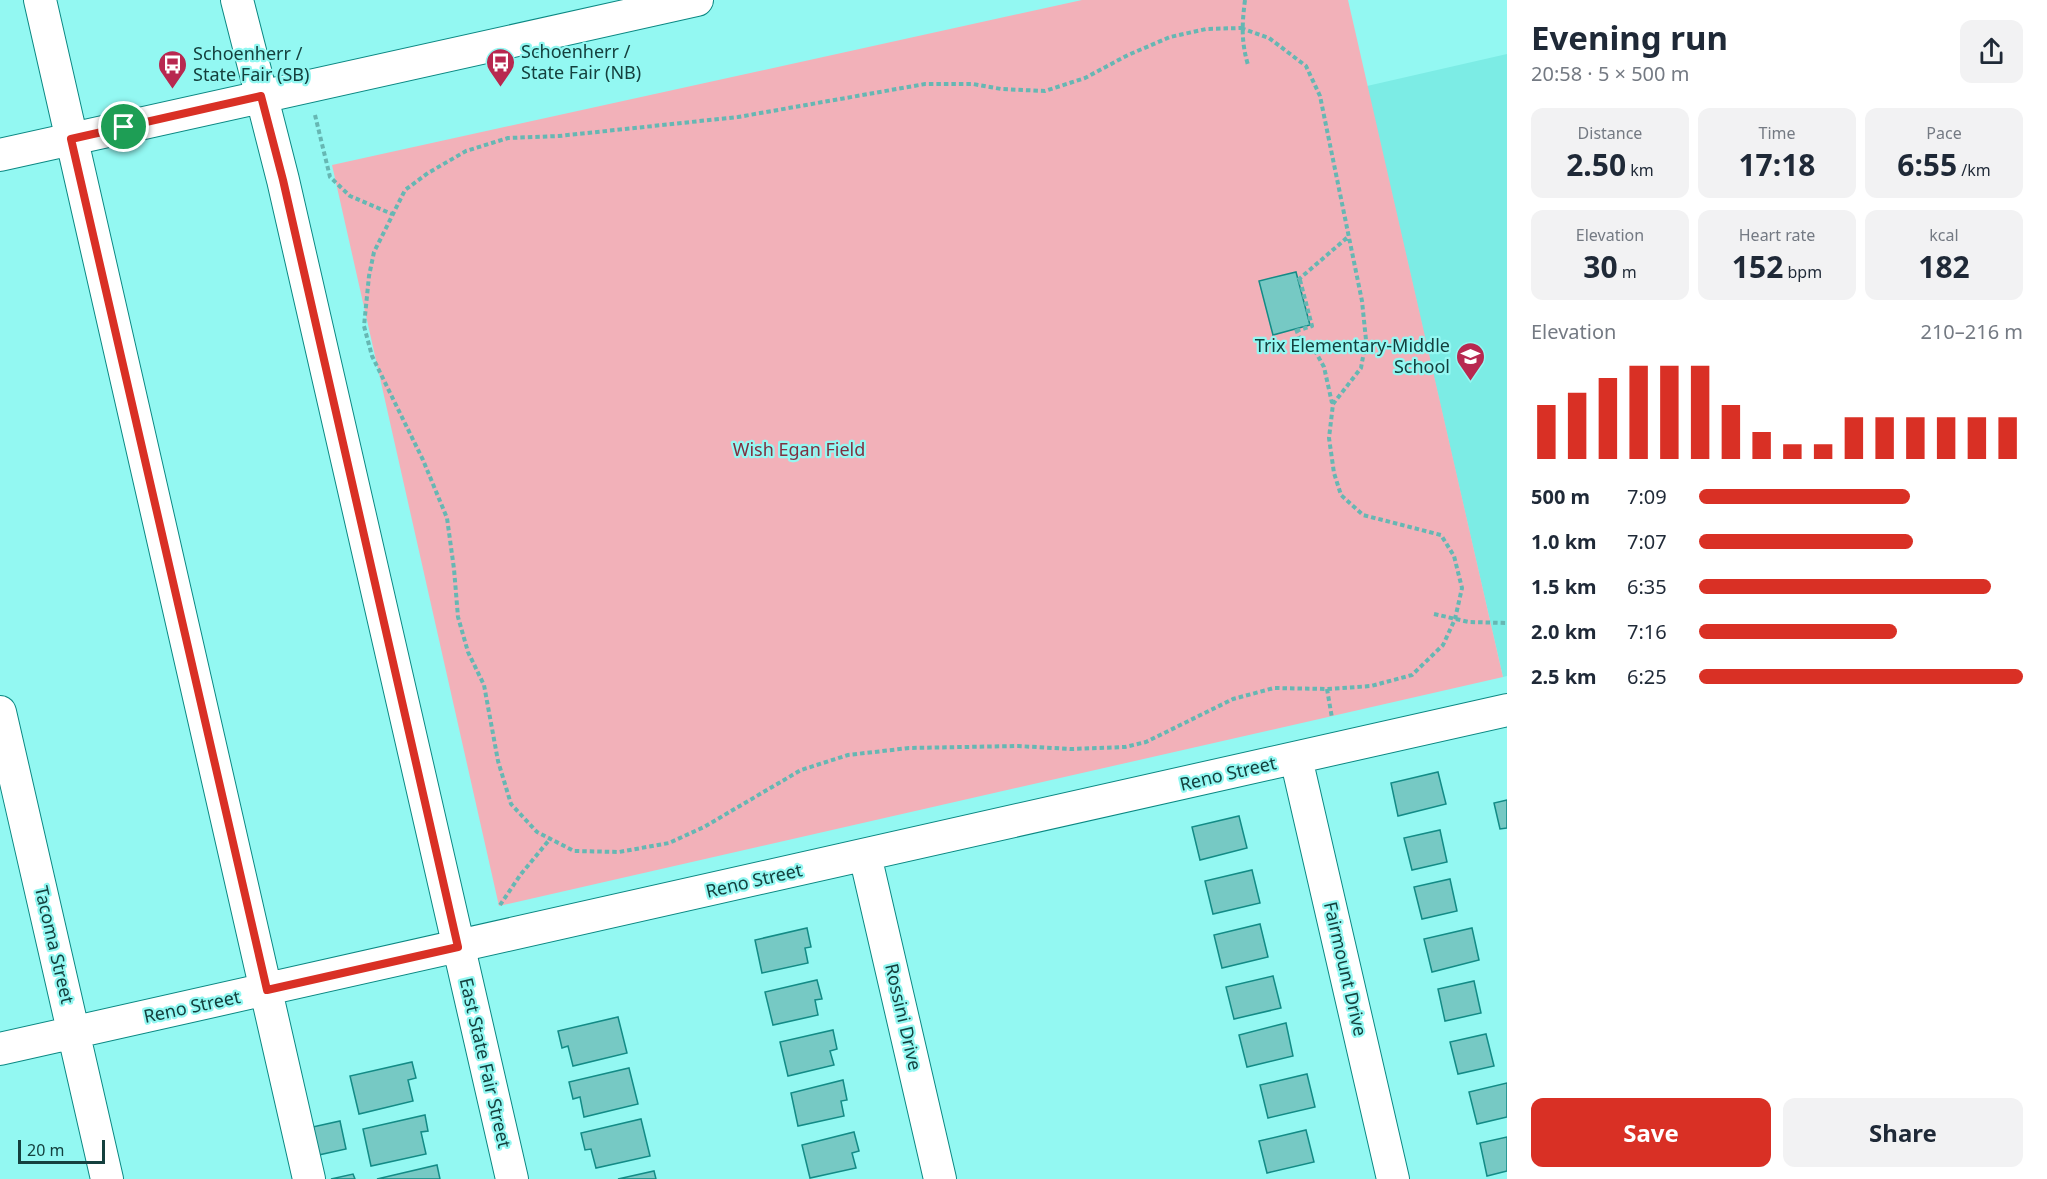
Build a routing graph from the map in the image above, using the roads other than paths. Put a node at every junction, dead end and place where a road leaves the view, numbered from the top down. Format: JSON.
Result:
{"nodes":[{"id":1,"x":40,"y":0,"type":"edge"},
{"id":2,"x":237,"y":0,"type":"edge"},
{"id":3,"x":697,"y":0,"type":"edge"},
{"id":4,"x":261,"y":96,"type":"junction"},
{"id":5,"x":71,"y":139,"type":"junction"},
{"id":6,"x":0,"y":155,"type":"edge"},
{"id":7,"x":1507,"y":710,"type":"edge"},
{"id":8,"x":0,"y":712,"type":"edge"},
{"id":9,"x":1296,"y":758,"type":"junction"},
{"id":10,"x":865,"y":855,"type":"junction"},
{"id":11,"x":458,"y":947,"type":"junction"},
{"id":12,"x":267,"y":990,"type":"junction"},
{"id":13,"x":74,"y":1033,"type":"junction"},
{"id":14,"x":0,"y":1049,"type":"edge"},
{"id":15,"x":107,"y":1179,"type":"edge"},
{"id":16,"x":309,"y":1179,"type":"edge"},
{"id":17,"x":512,"y":1179,"type":"edge"},
{"id":18,"x":940,"y":1179,"type":"edge"},
{"id":19,"x":1393,"y":1179,"type":"edge"}],
"edges":[{"from":1,"to":5,"type":"street"},
{"from":2,"to":4,"type":"street","name":"East State Fair Street"},
{"from":3,"to":4,"type":"street"},
{"from":4,"to":5,"type":"street"},
{"from":4,"to":11,"type":"street","name":"East State Fair Street"},
{"from":5,"to":6,"type":"street"},
{"from":5,"to":12,"type":"street"},
{"from":7,"to":9,"type":"street","name":"Reno Street"},
{"from":8,"to":13,"type":"street","name":"Tacoma Street"},
{"from":9,"to":10,"type":"street","name":"Reno Street"},
{"from":9,"to":19,"type":"street","name":"Fairmount Drive"},
{"from":10,"to":11,"type":"street","name":"Reno Street"},
{"from":10,"to":18,"type":"street","name":"Rossini Drive"},
{"from":11,"to":12,"type":"street","name":"Reno Street"},
{"from":11,"to":17,"type":"street","name":"East State Fair Street"},
{"from":12,"to":13,"type":"street","name":"Reno Street"},
{"from":12,"to":16,"type":"street"},
{"from":13,"to":14,"type":"street","name":"Reno Street"},
{"from":13,"to":15,"type":"street","name":"Tacoma Street"}]}
